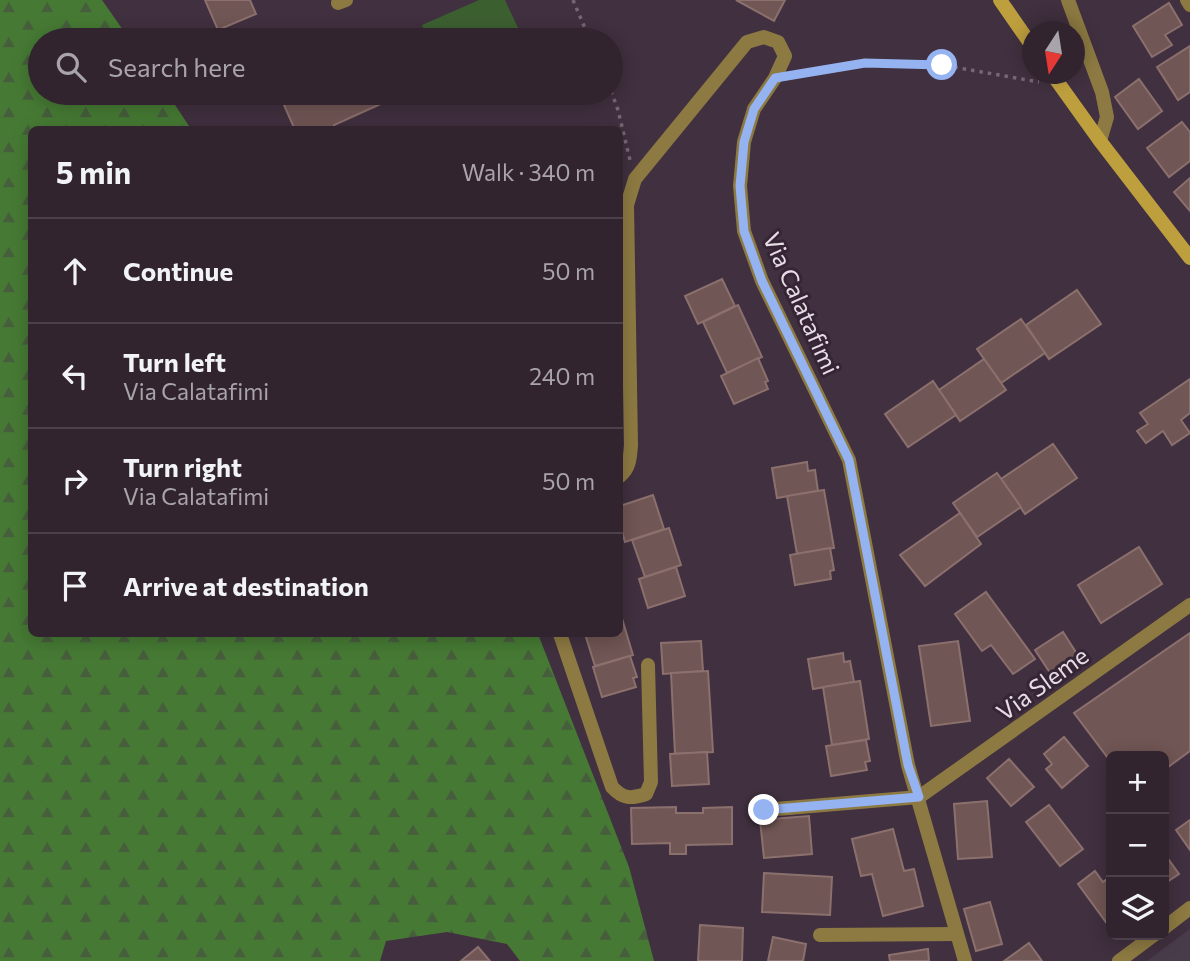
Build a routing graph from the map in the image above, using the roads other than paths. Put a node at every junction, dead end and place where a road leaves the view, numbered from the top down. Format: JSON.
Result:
{"nodes":[{"id":1,"x":1000,"y":0,"type":"edge"},
{"id":2,"x":1068,"y":0,"type":"edge"},
{"id":3,"x":1187,"y":0,"type":"edge"},
{"id":4,"x":1190,"y":5,"type":"edge"},
{"id":5,"x":1022,"y":32,"type":"edge"},
{"id":6,"x":1059,"y":84,"type":"edge"},
{"id":7,"x":1100,"y":141,"type":"junction"},
{"id":8,"x":1190,"y":258,"type":"edge"},
{"id":9,"x":623,"y":474,"type":"edge"},
{"id":10,"x":1190,"y":605,"type":"edge"},
{"id":11,"x":561,"y":637,"type":"edge"},
{"id":12,"x":648,"y":665,"type":"dead end"},
{"id":13,"x":919,"y":797,"type":"junction"},
{"id":14,"x":764,"y":810,"type":"dead end"},
{"id":15,"x":1190,"y":908,"type":"edge"},
{"id":16,"x":1169,"y":924,"type":"edge"},
{"id":17,"x":957,"y":934,"type":"junction"},
{"id":18,"x":820,"y":935,"type":"dead end"},
{"id":19,"x":1147,"y":940,"type":"edge"},
{"id":20,"x":965,"y":961,"type":"edge"},
{"id":21,"x":1119,"y":961,"type":"edge"}],
"edges":[{"from":1,"to":5,"type":"main road"},
{"from":2,"to":7,"type":"street"},
{"from":3,"to":4,"type":"street"},
{"from":6,"to":7,"type":"main road"},
{"from":7,"to":8,"type":"main road"},
{"from":9,"to":13,"type":"street","name":"Via Calatafimi"},
{"from":10,"to":13,"type":"street","name":"Via Sleme"},
{"from":11,"to":12,"type":"street"},
{"from":13,"to":14,"type":"street"},
{"from":13,"to":17,"type":"street","name":"Via Calatafimi"},
{"from":15,"to":16,"type":"street"},
{"from":17,"to":18,"type":"street"},
{"from":17,"to":20,"type":"street","name":"Via Calatafimi"},
{"from":19,"to":21,"type":"street"}]}
